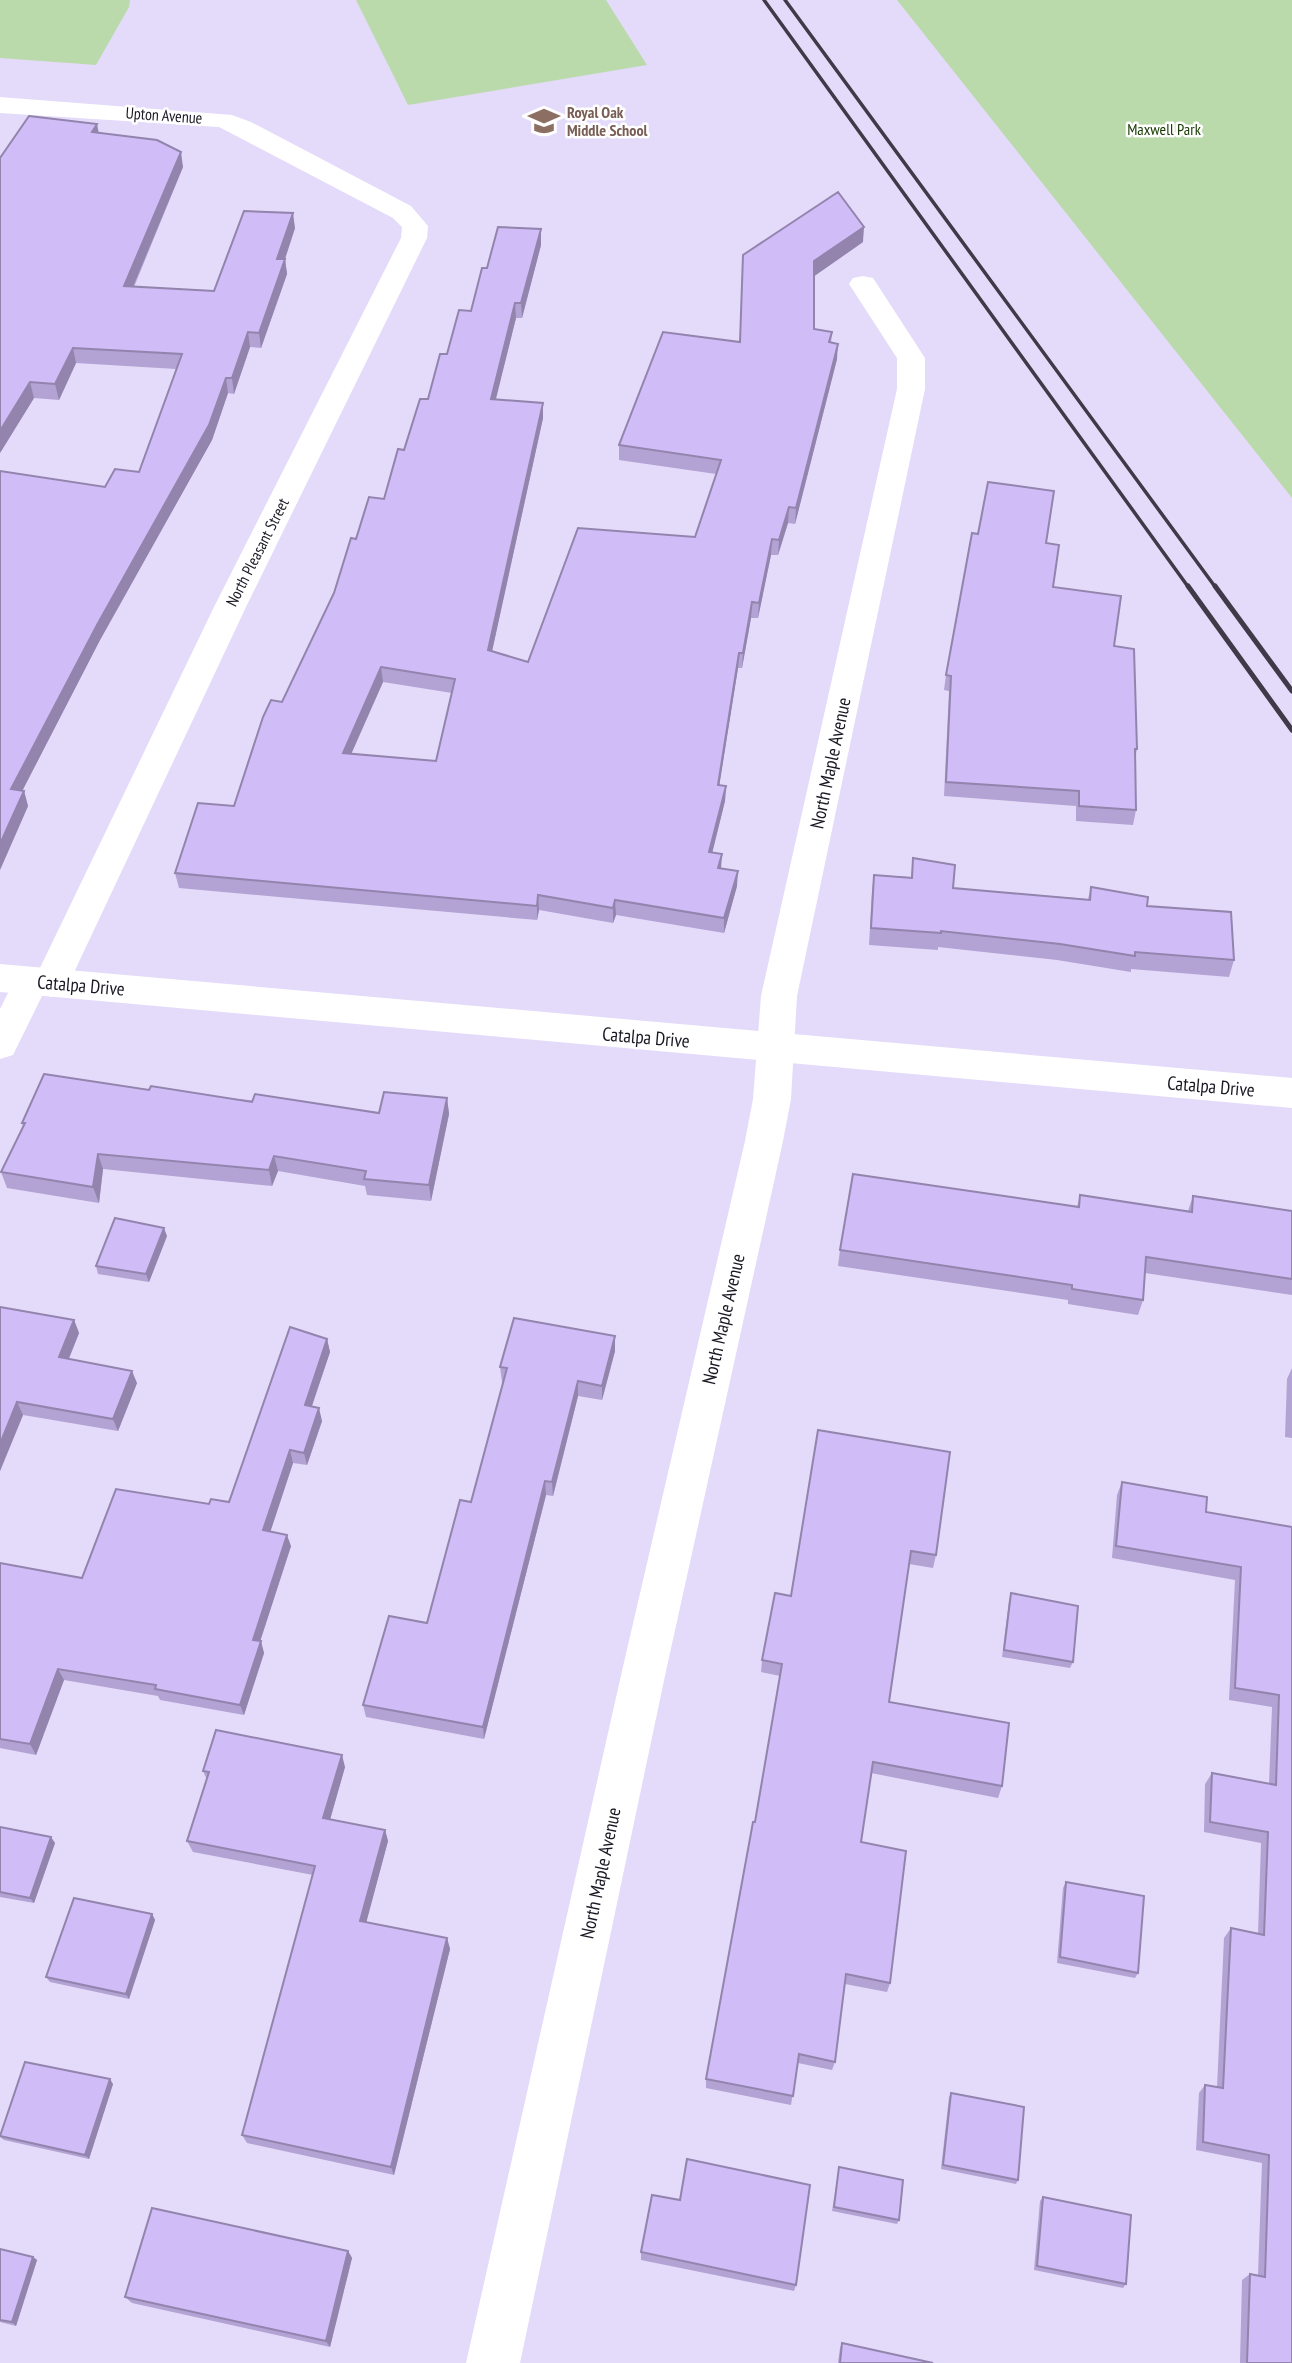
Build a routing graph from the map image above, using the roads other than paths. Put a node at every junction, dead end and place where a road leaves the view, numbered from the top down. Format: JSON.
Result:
{"nodes":[{"id":1,"x":0,"y":105,"type":"edge"},
{"id":2,"x":318,"y":167,"type":"joint"},
{"id":3,"x":863,"y":284,"type":"dead end"},
{"id":4,"x":28,"y":981,"type":"edge"},
{"id":5,"x":0,"y":1045,"type":"edge"},
{"id":6,"x":776,"y":1048,"type":"junction"},
{"id":7,"x":1292,"y":1093,"type":"edge"},
{"id":8,"x":493,"y":2363,"type":"edge"}],
"edges":[{"from":1,"to":2,"type":"street","name":"Upton Avenue"},
{"from":2,"to":4,"type":"street","name":"North Pleasant Street"},
{"from":3,"to":6,"type":"street","name":"North Maple Avenue"},
{"from":4,"to":5,"type":"street","name":"North Pleasant Street"},
{"from":4,"to":6,"type":"street","name":"Catalpa Drive"},
{"from":6,"to":7,"type":"street","name":"Catalpa Drive"},
{"from":6,"to":8,"type":"street","name":"North Maple Avenue"}]}
